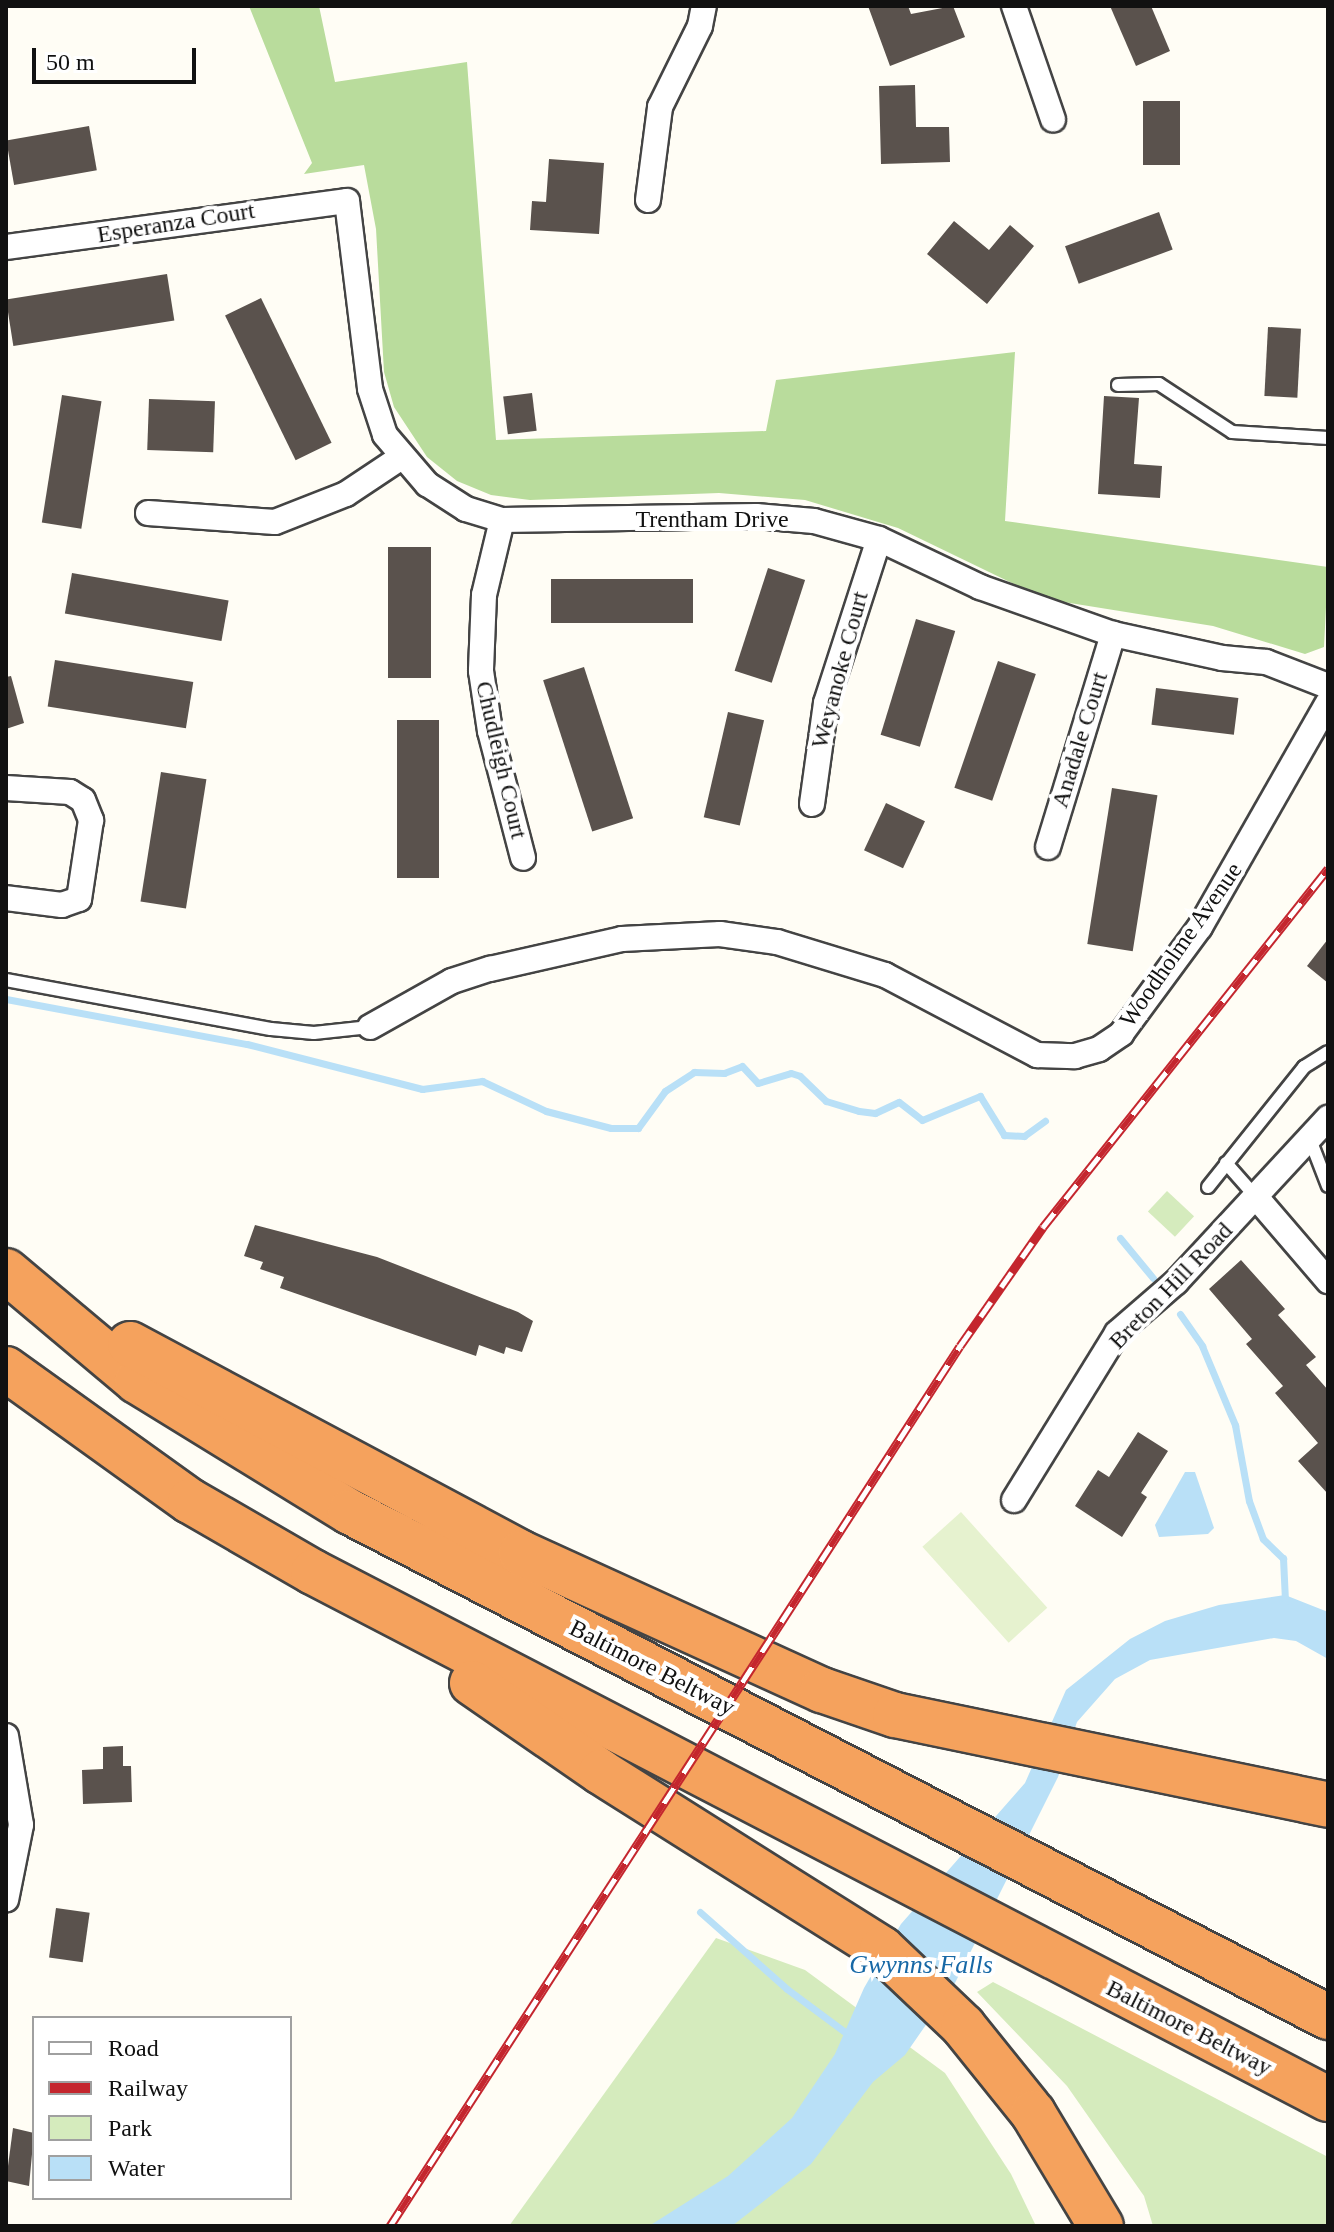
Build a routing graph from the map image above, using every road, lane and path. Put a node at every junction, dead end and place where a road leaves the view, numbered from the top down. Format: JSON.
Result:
{"nodes":[{"id":1,"x":704,"y":6,"type":"edge"},
{"id":2,"x":1014,"y":6,"type":"edge"},
{"id":3,"x":1053,"y":119,"type":"dead end"},
{"id":4,"x":648,"y":200,"type":"dead end"},
{"id":5,"x":347,"y":201,"type":"joint"},
{"id":6,"x":6,"y":247,"type":"edge"},
{"id":7,"x":1118,"y":385,"type":"dead end"},
{"id":8,"x":1328,"y":438,"type":"edge"},
{"id":9,"x":400,"y":458,"type":"junction"},
{"id":10,"x":148,"y":513,"type":"dead end"},
{"id":11,"x":502,"y":520,"type":"junction"},
{"id":12,"x":879,"y":539,"type":"junction"},
{"id":13,"x":1113,"y":634,"type":"junction"},
{"id":14,"x":1328,"y":686,"type":"edge"},
{"id":15,"x":1328,"y":703,"type":"edge"},
{"id":16,"x":6,"y":788,"type":"edge"},
{"id":17,"x":812,"y":804,"type":"dead end"},
{"id":18,"x":1048,"y":847,"type":"dead end"},
{"id":19,"x":523,"y":858,"type":"dead end"},
{"id":20,"x":6,"y":898,"type":"edge"},
{"id":21,"x":6,"y":980,"type":"edge"},
{"id":22,"x":370,"y":1027,"type":"joint"},
{"id":23,"x":1328,"y":1052,"type":"edge"},
{"id":24,"x":1328,"y":1118,"type":"edge"},
{"id":25,"x":1311,"y":1142,"type":"junction"},
{"id":26,"x":1226,"y":1163,"type":"junction"},
{"id":27,"x":1328,"y":1186,"type":"edge"},
{"id":28,"x":1208,"y":1187,"type":"dead end"},
{"id":29,"x":1256,"y":1197,"type":"junction"},
{"id":30,"x":6,"y":1270,"type":"edge"},
{"id":31,"x":1328,"y":1281,"type":"edge"},
{"id":32,"x":6,"y":1369,"type":"edge"},
{"id":33,"x":1014,"y":1500,"type":"dead end"},
{"id":34,"x":313,"y":1572,"type":"junction"},
{"id":35,"x":6,"y":1736,"type":"edge"},
{"id":36,"x":1328,"y":1805,"type":"edge"},
{"id":37,"x":6,"y":1900,"type":"edge"},
{"id":38,"x":1328,"y":2017,"type":"edge"},
{"id":39,"x":1328,"y":2099,"type":"edge"},
{"id":40,"x":1101,"y":2226,"type":"edge"}],
"edges":[{"from":1,"to":4,"type":"street"},
{"from":2,"to":3,"type":"street"},
{"from":5,"to":6,"type":"street","name":"Esperanza Court"},
{"from":5,"to":9,"type":"street","name":"Trentham Drive"},
{"from":7,"to":8,"type":"lane"},
{"from":9,"to":10,"type":"street"},
{"from":9,"to":11,"type":"street","name":"Trentham Drive"},
{"from":11,"to":12,"type":"street","name":"Trentham Drive"},
{"from":11,"to":19,"type":"street","name":"Chudleigh Court"},
{"from":12,"to":13,"type":"street","name":"Trentham Drive"},
{"from":12,"to":17,"type":"street","name":"Weyanoke Court"},
{"from":13,"to":14,"type":"street","name":"Trentham Drive"},
{"from":13,"to":18,"type":"street","name":"Anadale Court"},
{"from":15,"to":22,"type":"street","name":"Woodholme Avenue"},
{"from":16,"to":20,"type":"street"},
{"from":21,"to":22,"type":"lane"},
{"from":23,"to":26,"type":"lane"},
{"from":24,"to":25,"type":"street","name":"Breton Hill Road"},
{"from":25,"to":27,"type":"lane"},
{"from":25,"to":29,"type":"street","name":"Breton Hill Road"},
{"from":26,"to":28,"type":"lane"},
{"from":26,"to":29,"type":"lane"},
{"from":29,"to":31,"type":"street"},
{"from":29,"to":33,"type":"street","name":"Breton Hill Road"},
{"from":30,"to":36,"type":"highway"},
{"from":30,"to":38,"type":"highway","name":"Baltimore Beltway"},
{"from":32,"to":34,"type":"highway","name":"Baltimore Beltway"},
{"from":34,"to":39,"type":"highway","name":"Baltimore Beltway"},
{"from":34,"to":40,"type":"highway"},
{"from":35,"to":37,"type":"street"}]}
